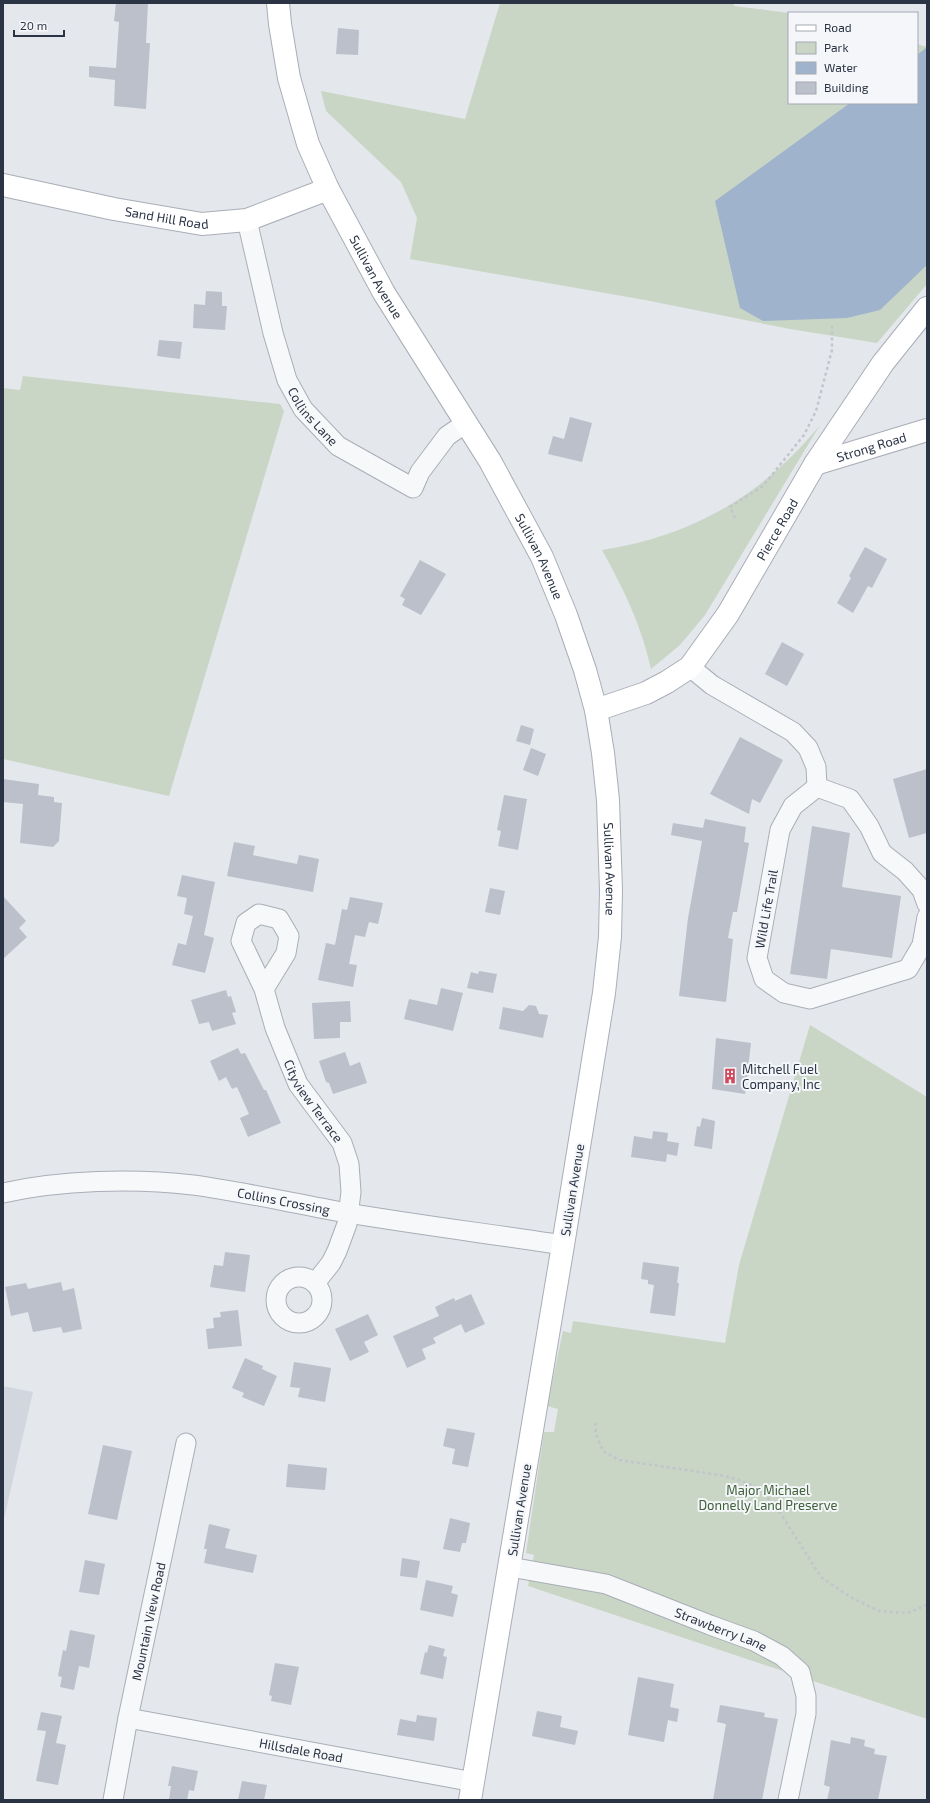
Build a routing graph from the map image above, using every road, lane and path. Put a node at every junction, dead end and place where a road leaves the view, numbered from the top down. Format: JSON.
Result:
{"nodes":[{"id":1,"x":278,"y":3,"type":"edge"},
{"id":2,"x":3,"y":185,"type":"edge"},
{"id":3,"x":328,"y":188,"type":"junction"},
{"id":4,"x":247,"y":220,"type":"junction"},
{"id":5,"x":927,"y":308,"type":"edge"},
{"id":6,"x":832,"y":325,"type":"dead end"},
{"id":7,"x":466,"y":423,"type":"junction"},
{"id":8,"x":927,"y":430,"type":"edge"},
{"id":9,"x":815,"y":464,"type":"junction"},
{"id":10,"x":735,"y":518,"type":"dead end"},
{"id":11,"x":690,"y":667,"type":"junction"},
{"id":12,"x":596,"y":710,"type":"junction"},
{"id":13,"x":817,"y":787,"type":"junction"},
{"id":14,"x":927,"y":904,"type":"edge"},
{"id":15,"x":927,"y":917,"type":"edge"},
{"id":16,"x":264,"y":989,"type":"dead end"},
{"id":17,"x":3,"y":1193,"type":"edge"},
{"id":18,"x":349,"y":1213,"type":"junction"},
{"id":19,"x":563,"y":1245,"type":"junction"},
{"id":20,"x":316,"y":1282,"type":"dead end"},
{"id":21,"x":595,"y":1423,"type":"dead end"},
{"id":22,"x":186,"y":1443,"type":"dead end"},
{"id":23,"x":510,"y":1567,"type":"junction"},
{"id":24,"x":927,"y":1605,"type":"edge"},
{"id":25,"x":128,"y":1718,"type":"junction"},
{"id":26,"x":472,"y":1791,"type":"edge"},
{"id":27,"x":113,"y":1800,"type":"edge"},
{"id":28,"x":788,"y":1800,"type":"edge"}],
"edges":[{"from":1,"to":3,"type":"main road","name":"Sullivan Avenue"},
{"from":2,"to":4,"type":"main road","name":"Sand Hill Road"},
{"from":3,"to":4,"type":"main road","name":"Sand Hill Road"},
{"from":3,"to":7,"type":"main road","name":"Sullivan Avenue"},
{"from":4,"to":7,"type":"street","name":"Collins Lane"},
{"from":5,"to":9,"type":"main road","name":"Pierce Road"},
{"from":6,"to":10,"type":"path"},
{"from":7,"to":12,"type":"main road","name":"Sullivan Avenue"},
{"from":8,"to":9,"type":"main road","name":"Strong Road"},
{"from":9,"to":11,"type":"main road","name":"Pierce Road"},
{"from":11,"to":12,"type":"main road","name":"Pierce Road"},
{"from":11,"to":13,"type":"street"},
{"from":12,"to":19,"type":"main road","name":"Sullivan Avenue"},
{"from":13,"to":14,"type":"street"},
{"from":13,"to":15,"type":"street","name":"Wild Life Trail"},
{"from":16,"to":18,"type":"street","name":"Cityview Terrace"},
{"from":17,"to":18,"type":"street","name":"Collins Crossing"},
{"from":18,"to":19,"type":"street","name":"Collins Crossing"},
{"from":18,"to":20,"type":"street","name":"Cityview Terrace"},
{"from":19,"to":23,"type":"main road","name":"Sullivan Avenue"},
{"from":21,"to":24,"type":"path"},
{"from":22,"to":25,"type":"street","name":"Mountain View Road"},
{"from":23,"to":26,"type":"main road","name":"Sullivan Avenue"},
{"from":23,"to":28,"type":"street","name":"Strawberry Lane"},
{"from":25,"to":26,"type":"street","name":"Hillsdale Road"},
{"from":25,"to":27,"type":"street","name":"Mountain View Road"}]}
